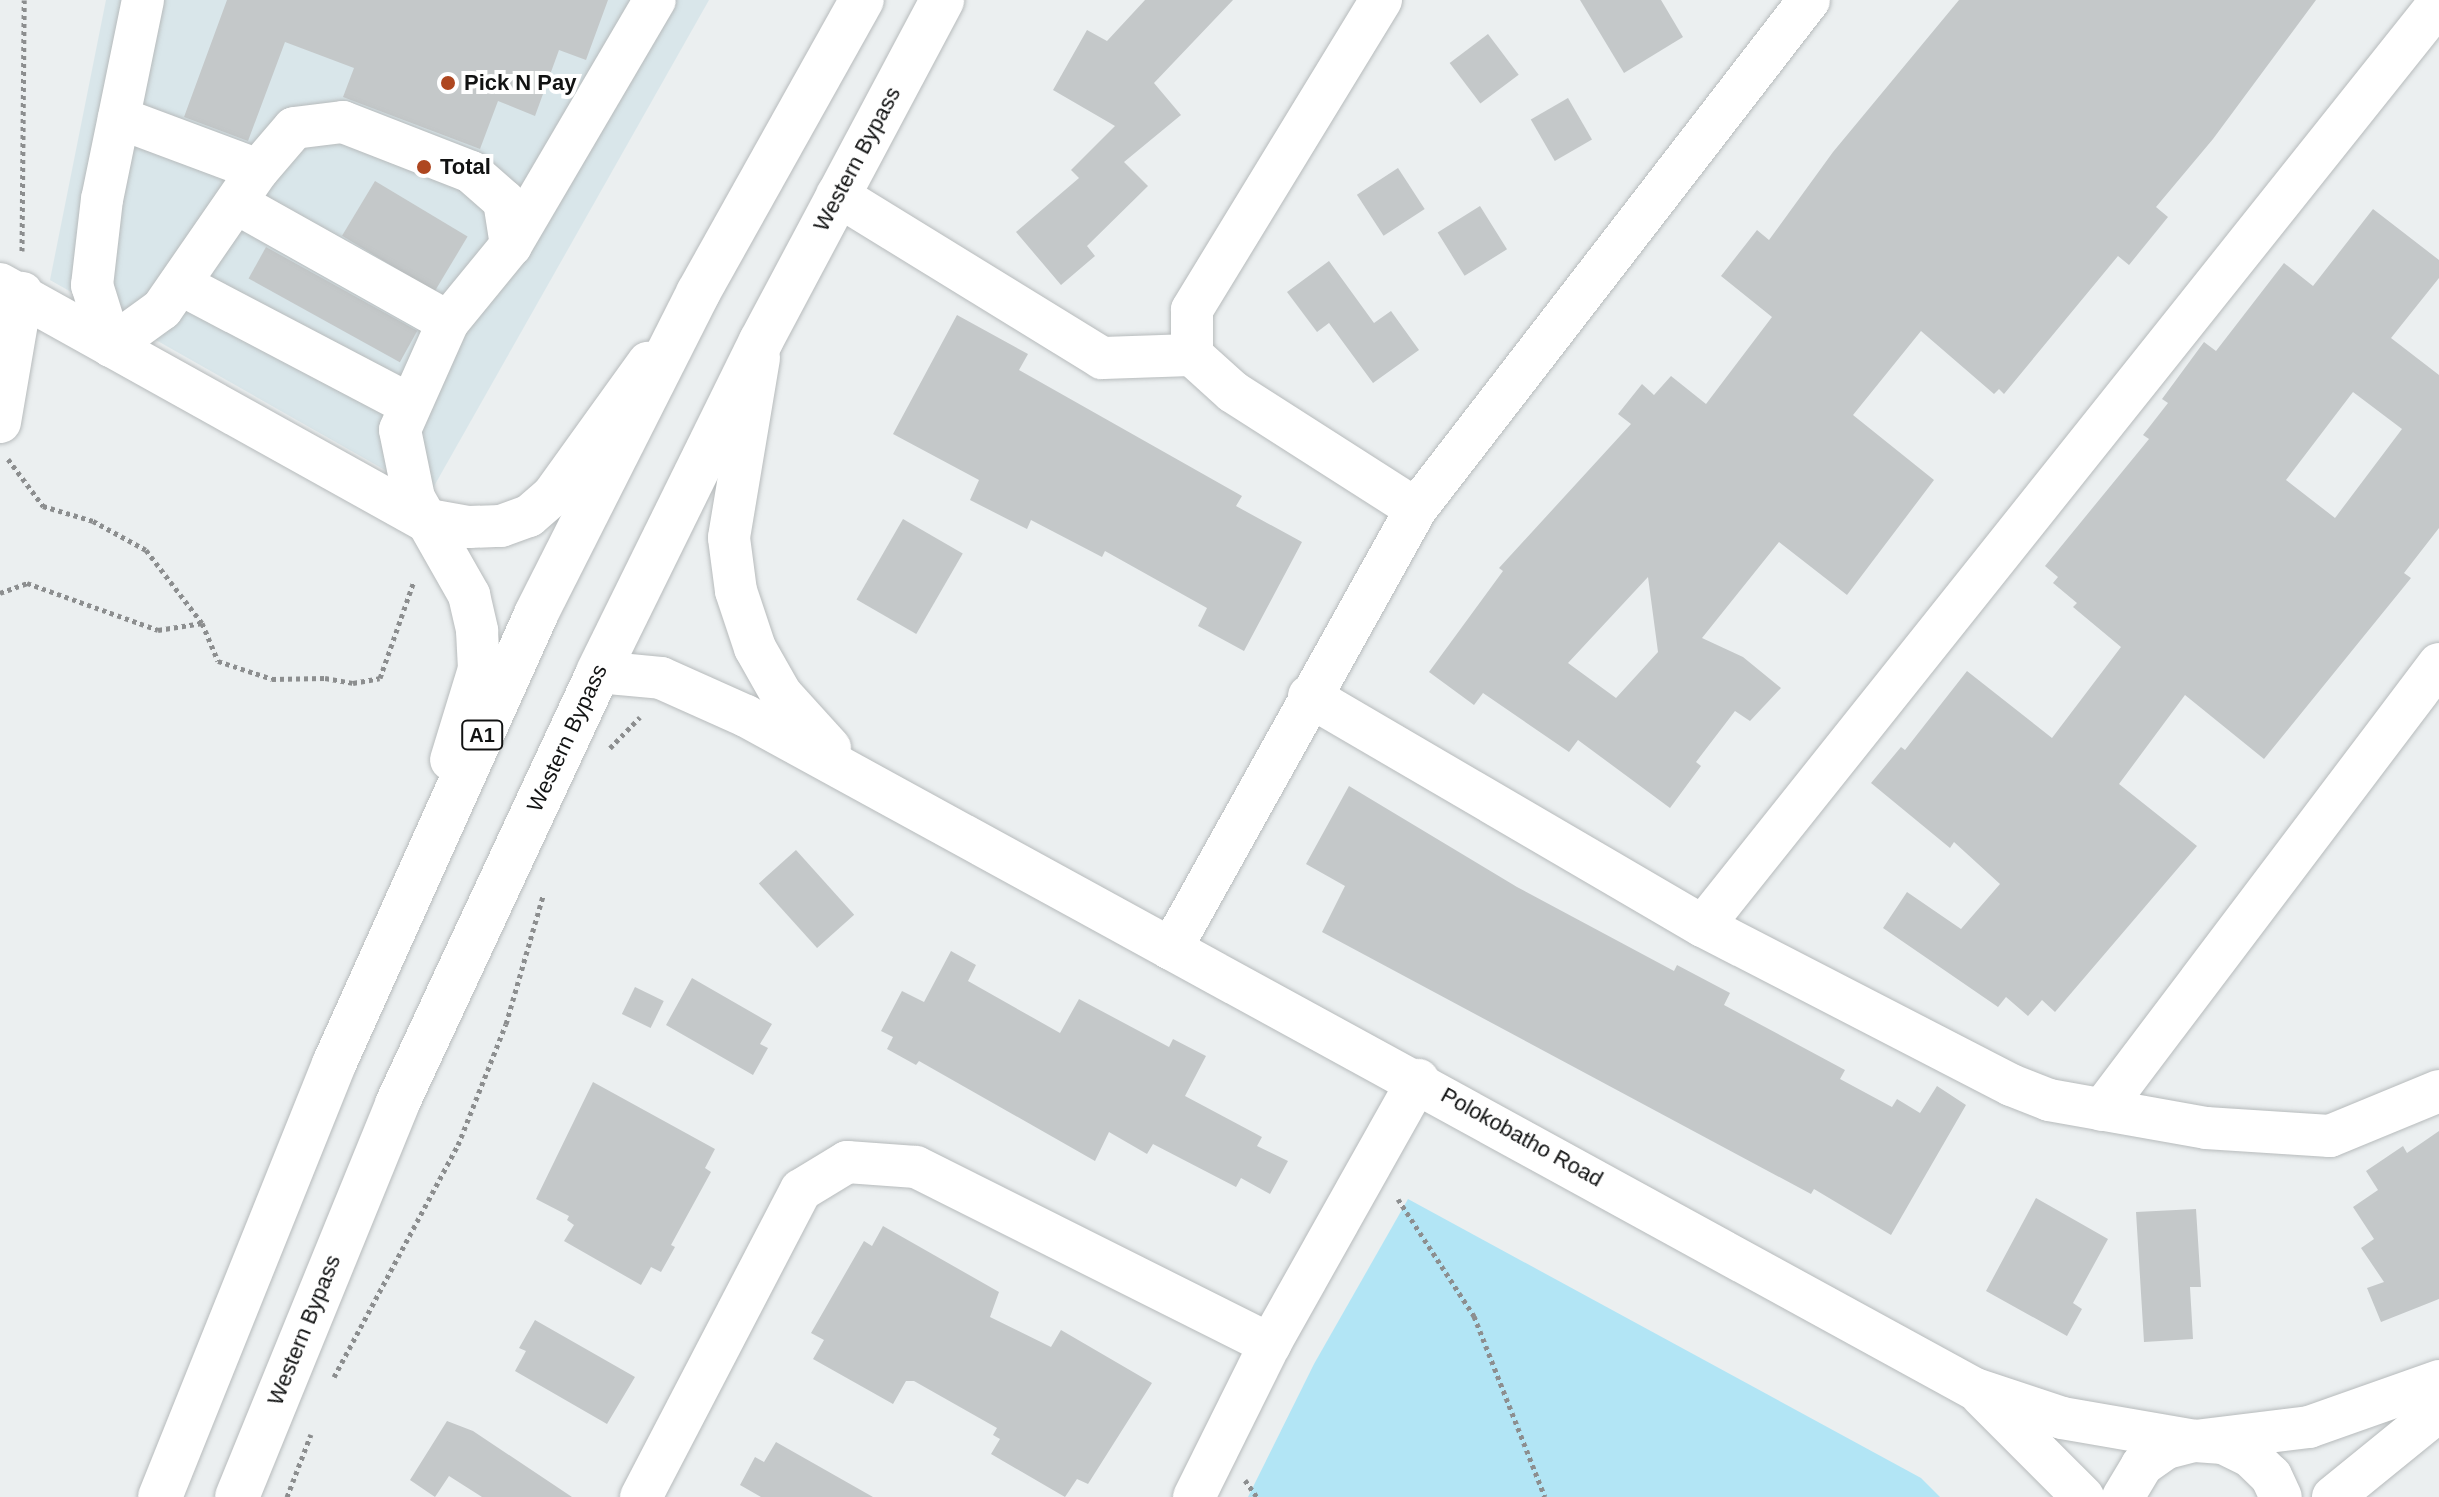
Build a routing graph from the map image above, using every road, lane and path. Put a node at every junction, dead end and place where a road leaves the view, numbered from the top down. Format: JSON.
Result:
{"nodes":[{"id":1,"x":24,"y":0,"type":"edge"},
{"id":2,"x":143,"y":0,"type":"edge"},
{"id":3,"x":655,"y":0,"type":"edge"},
{"id":4,"x":862,"y":0,"type":"edge"},
{"id":5,"x":942,"y":0,"type":"edge"},
{"id":6,"x":1381,"y":0,"type":"edge"},
{"id":7,"x":1809,"y":0,"type":"edge"},
{"id":8,"x":2439,"y":3,"type":"edge"},
{"id":9,"x":119,"y":118,"type":"junction"},
{"id":10,"x":247,"y":186,"type":"junction"},
{"id":11,"x":837,"y":195,"type":"junction"},
{"id":12,"x":511,"y":245,"type":"junction"},
{"id":13,"x":180,"y":284,"type":"junction"},
{"id":14,"x":11,"y":288,"type":"edge"},
{"id":15,"x":698,"y":293,"type":"junction"},
{"id":16,"x":448,"y":322,"type":"junction"},
{"id":17,"x":761,"y":341,"type":"junction"},
{"id":18,"x":111,"y":346,"type":"junction"},
{"id":19,"x":1192,"y":355,"type":"junction"},
{"id":20,"x":410,"y":405,"type":"junction"},
{"id":21,"x":0,"y":422,"type":"edge"},
{"id":22,"x":0,"y":448,"type":"edge"},
{"id":23,"x":1416,"y":509,"type":"junction"},
{"id":24,"x":423,"y":519,"type":"junction"},
{"id":25,"x":0,"y":593,"type":"edge"},
{"id":26,"x":202,"y":623,"type":"junction"},
{"id":27,"x":2439,"y":664,"type":"edge"},
{"id":28,"x":598,"y":672,"type":"junction"},
{"id":29,"x":661,"y":678,"type":"junction"},
{"id":30,"x":1309,"y":696,"type":"junction"},
{"id":31,"x":607,"y":751,"type":"dead end"},
{"id":32,"x":866,"y":783,"type":"junction"},
{"id":33,"x":548,"y":880,"type":"dead end"},
{"id":34,"x":1703,"y":926,"type":"junction"},
{"id":35,"x":1171,"y":949,"type":"junction"},
{"id":36,"x":375,"y":972,"type":"junction"},
{"id":37,"x":1418,"y":1080,"type":"junction"},
{"id":38,"x":2439,"y":1091,"type":"edge"},
{"id":39,"x":2102,"y":1110,"type":"junction"},
{"id":40,"x":1373,"y":1162,"type":"junction"},
{"id":41,"x":1270,"y":1344,"type":"junction"},
{"id":42,"x":332,"y":1380,"type":"dead end"},
{"id":43,"x":2439,"y":1381,"type":"edge"},
{"id":44,"x":1975,"y":1389,"type":"junction"},
{"id":45,"x":2439,"y":1411,"type":"edge"},
{"id":46,"x":315,"y":1424,"type":"dead end"},
{"id":47,"x":2195,"y":1441,"type":"junction"},
{"id":48,"x":160,"y":1497,"type":"edge"},
{"id":49,"x":237,"y":1497,"type":"edge"},
{"id":50,"x":287,"y":1497,"type":"edge"},
{"id":51,"x":641,"y":1497,"type":"edge"},
{"id":52,"x":1194,"y":1497,"type":"edge"},
{"id":53,"x":1545,"y":1497,"type":"edge"},
{"id":54,"x":2083,"y":1497,"type":"edge"},
{"id":55,"x":2123,"y":1497,"type":"edge"},
{"id":56,"x":2281,"y":1497,"type":"edge"},
{"id":57,"x":2333,"y":1497,"type":"edge"}],
"edges":[{"from":1,"to":14,"type":"path"},
{"from":2,"to":9,"type":"street"},
{"from":3,"to":12,"type":"street"},
{"from":4,"to":15,"type":"highway","number":"A1"},
{"from":5,"to":11,"type":"highway","name":"Western Bypass"},
{"from":6,"to":19,"type":"street"},
{"from":7,"to":23,"type":"street"},
{"from":8,"to":34,"type":"street"},
{"from":9,"to":10,"type":"street"},
{"from":9,"to":18,"type":"street"},
{"from":10,"to":12,"type":"street"},
{"from":10,"to":13,"type":"street"},
{"from":10,"to":16,"type":"street"},
{"from":11,"to":17,"type":"highway","name":"Western Bypass"},
{"from":11,"to":19,"type":"street"},
{"from":12,"to":16,"type":"street"},
{"from":13,"to":18,"type":"street"},
{"from":13,"to":20,"type":"street"},
{"from":14,"to":18,"type":"street"},
{"from":14,"to":21,"type":"street"},
{"from":15,"to":24,"type":"street"},
{"from":15,"to":36,"type":"highway","number":"A1"},
{"from":16,"to":20,"type":"street"},
{"from":17,"to":28,"type":"highway","name":"Western Bypass"},
{"from":17,"to":32,"type":"street"},
{"from":18,"to":24,"type":"street"},
{"from":19,"to":23,"type":"street"},
{"from":20,"to":24,"type":"street"},
{"from":22,"to":26,"type":"path"},
{"from":23,"to":30,"type":"street"},
{"from":24,"to":26,"type":"path"},
{"from":24,"to":36,"type":"street"},
{"from":25,"to":26,"type":"path"},
{"from":27,"to":39,"type":"street"},
{"from":28,"to":29,"type":"street","name":"Polokobatho Road"},
{"from":28,"to":49,"type":"highway","name":"Western Bypass"},
{"from":29,"to":31,"type":"path"},
{"from":29,"to":32,"type":"street","name":"Polokobatho Road"},
{"from":30,"to":34,"type":"street"},
{"from":30,"to":35,"type":"street"},
{"from":32,"to":35,"type":"street","name":"Polokobatho Road"},
{"from":33,"to":42,"type":"path"},
{"from":34,"to":39,"type":"street"},
{"from":35,"to":37,"type":"street","name":"Polokobatho Road"},
{"from":36,"to":48,"type":"highway","number":"A1"},
{"from":37,"to":40,"type":"street"},
{"from":37,"to":44,"type":"street","name":"Polokobatho Road"},
{"from":38,"to":39,"type":"street"},
{"from":40,"to":41,"type":"street"},
{"from":40,"to":53,"type":"path"},
{"from":41,"to":51,"type":"street"},
{"from":41,"to":52,"type":"street"},
{"from":43,"to":47,"type":"street"},
{"from":44,"to":47,"type":"street","name":"Polokobatho Road"},
{"from":44,"to":54,"type":"street"},
{"from":45,"to":57,"type":"street"},
{"from":46,"to":50,"type":"path"},
{"from":47,"to":55,"type":"street"},
{"from":47,"to":56,"type":"street","name":"Polokobatho Road"}]}
